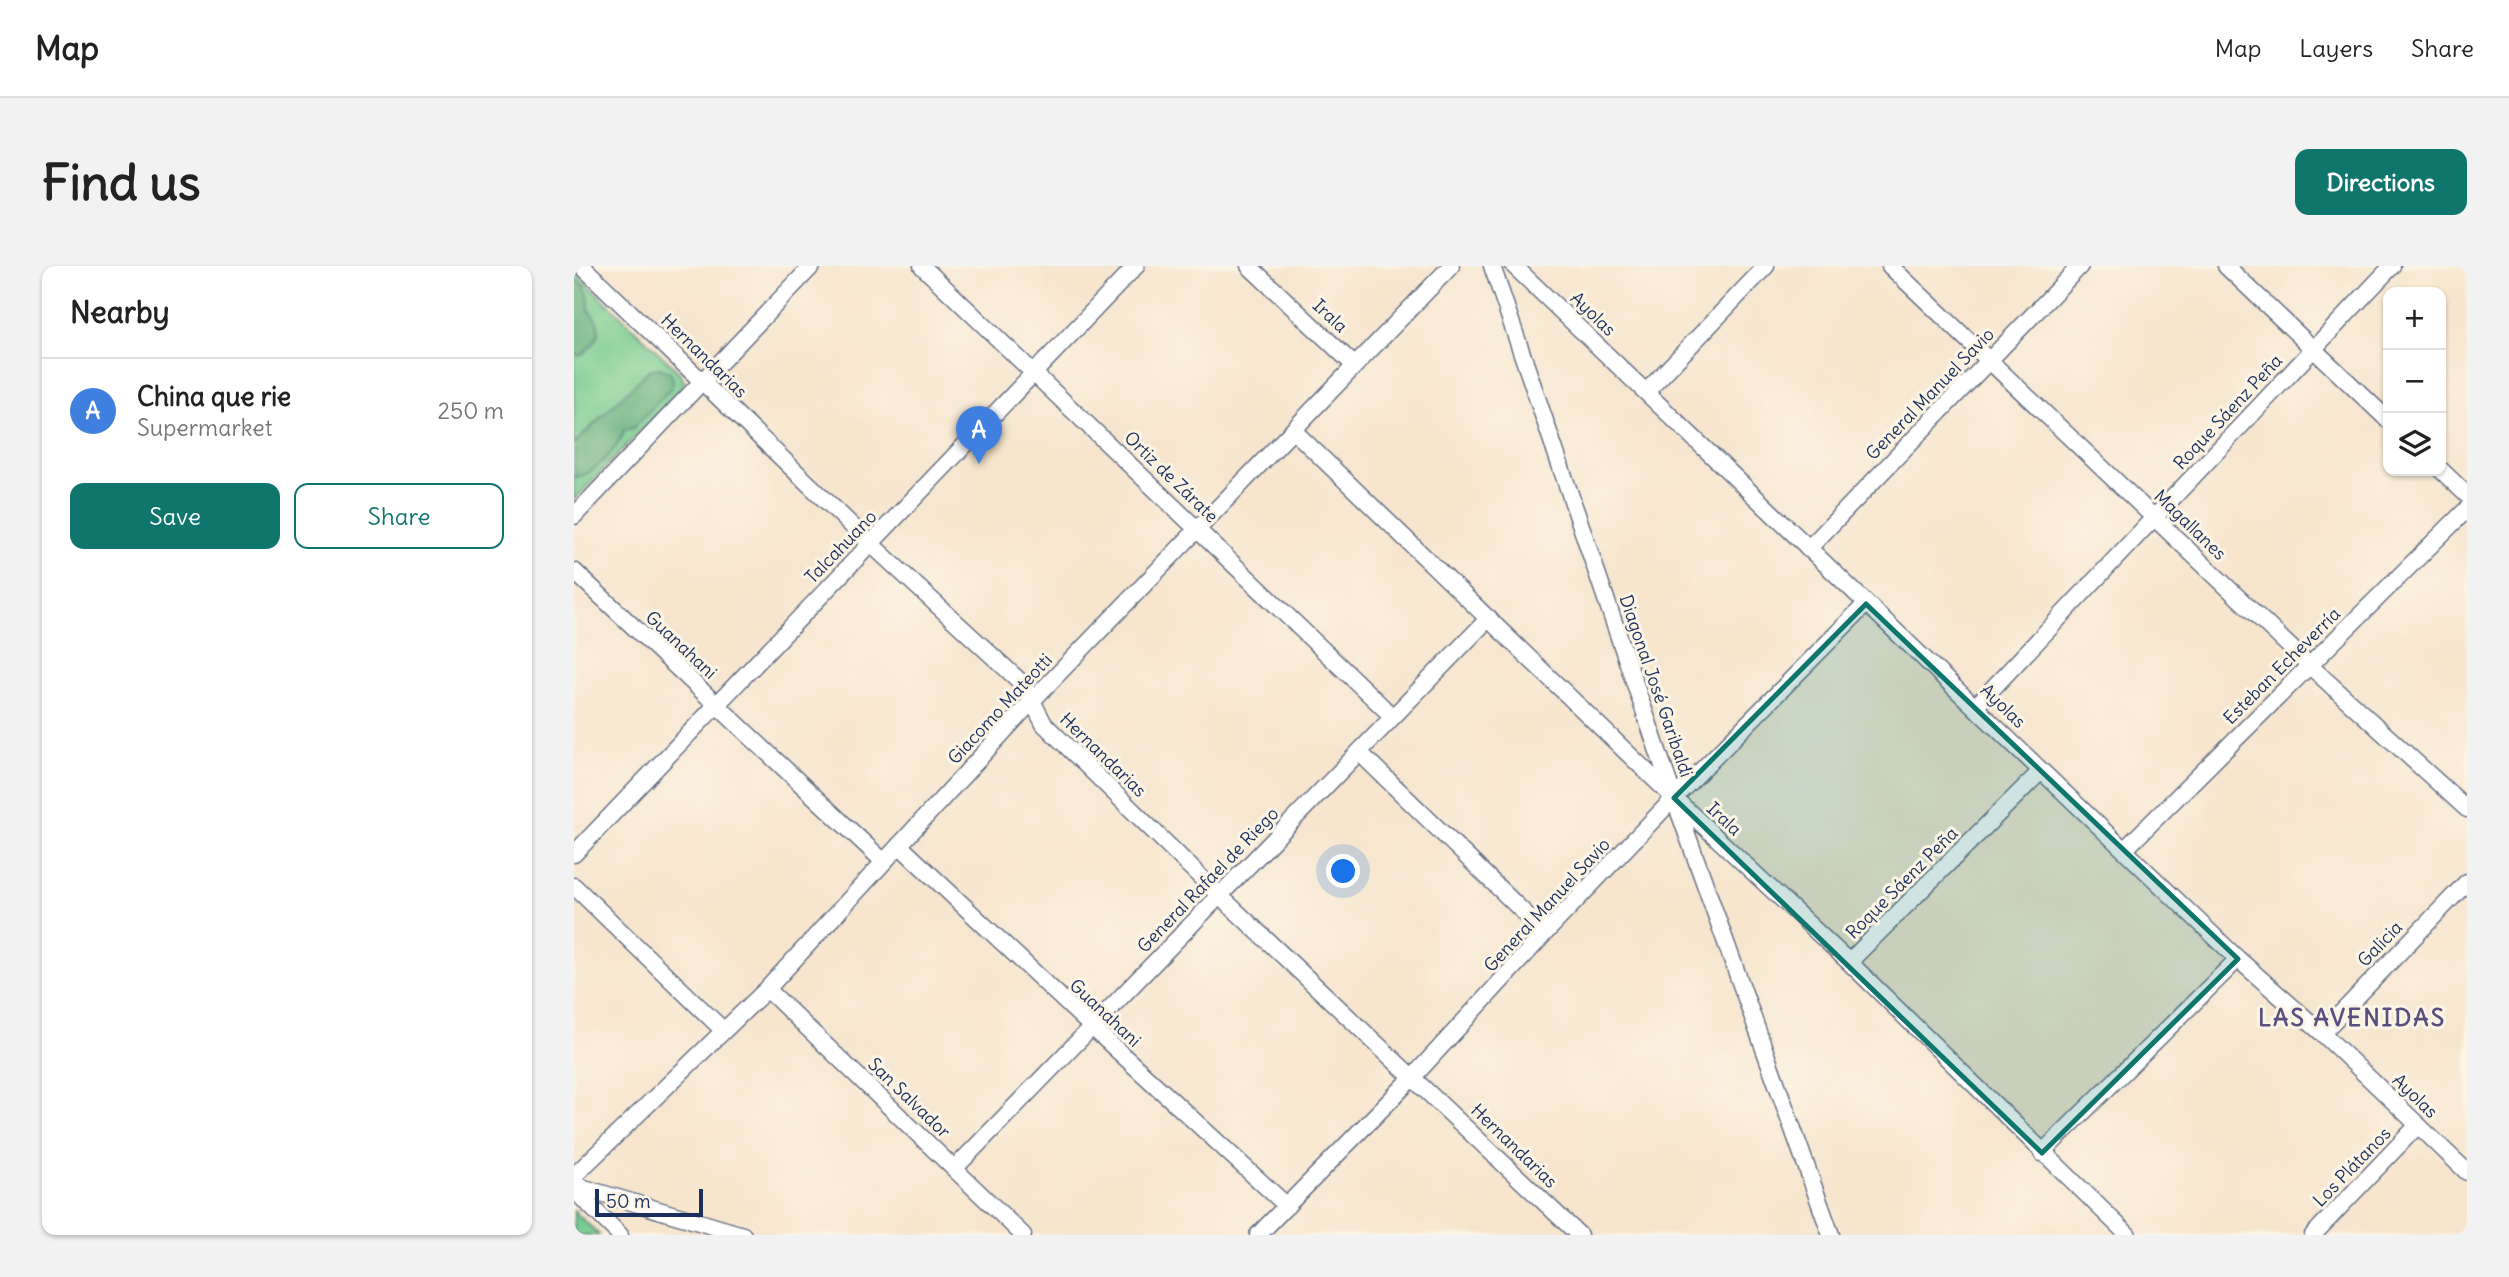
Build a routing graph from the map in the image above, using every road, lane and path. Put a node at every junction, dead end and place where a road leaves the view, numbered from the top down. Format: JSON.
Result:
{"nodes":[{"id":1,"x":582,"y":266,"type":"edge"},
{"id":2,"x":812,"y":266,"type":"edge"},
{"id":3,"x":922,"y":266,"type":"edge"},
{"id":4,"x":1136,"y":266,"type":"edge"},
{"id":5,"x":1249,"y":266,"type":"edge"},
{"id":6,"x":1451,"y":266,"type":"edge"},
{"id":7,"x":1492,"y":266,"type":"edge"},
{"id":8,"x":1514,"y":266,"type":"edge"},
{"id":9,"x":1766,"y":266,"type":"edge"},
{"id":10,"x":1890,"y":266,"type":"edge"},
{"id":11,"x":2080,"y":266,"type":"edge"},
{"id":12,"x":2226,"y":266,"type":"edge"},
{"id":13,"x":2392,"y":266,"type":"edge"},
{"id":14,"x":2314,"y":349,"type":"junction"},
{"id":15,"x":1989,"y":360,"type":"junction"},
{"id":16,"x":1354,"y":365,"type":"junction"},
{"id":17,"x":1034,"y":373,"type":"junction"},
{"id":18,"x":702,"y":381,"type":"junction"},
{"id":19,"x":1646,"y":392,"type":"junction"},
{"id":20,"x":2383,"y":415,"type":"edge"},
{"id":21,"x":1294,"y":431,"type":"junction"},
{"id":22,"x":2446,"y":475,"type":"edge"},
{"id":23,"x":2467,"y":495,"type":"edge"},
{"id":24,"x":2467,"y":509,"type":"edge"},
{"id":25,"x":574,"y":516,"type":"edge"},
{"id":26,"x":2155,"y":517,"type":"junction"},
{"id":27,"x":1198,"y":530,"type":"junction"},
{"id":28,"x":870,"y":544,"type":"junction"},
{"id":29,"x":1808,"y":549,"type":"junction"},
{"id":30,"x":574,"y":571,"type":"edge"},
{"id":31,"x":1866,"y":604,"type":"junction"},
{"id":32,"x":1489,"y":618,"type":"junction"},
{"id":33,"x":2310,"y":666,"type":"junction"},
{"id":34,"x":1032,"y":701,"type":"junction"},
{"id":35,"x":716,"y":705,"type":"junction"},
{"id":36,"x":1976,"y":706,"type":"junction"},
{"id":37,"x":1393,"y":717,"type":"junction"},
{"id":38,"x":1359,"y":752,"type":"junction"},
{"id":39,"x":2041,"y":771,"type":"junction"},
{"id":40,"x":1674,"y":799,"type":"junction"},
{"id":41,"x":2467,"y":809,"type":"edge"},
{"id":42,"x":900,"y":845,"type":"junction"},
{"id":43,"x":2124,"y":850,"type":"junction"},
{"id":44,"x":574,"y":854,"type":"edge"},
{"id":45,"x":883,"y":862,"type":"junction"},
{"id":46,"x":2467,"y":881,"type":"edge"},
{"id":47,"x":574,"y":886,"type":"edge"},
{"id":48,"x":1220,"y":896,"type":"junction"},
{"id":49,"x":1545,"y":933,"type":"junction"},
{"id":50,"x":2238,"y":959,"type":"junction"},
{"id":51,"x":1849,"y":962,"type":"junction"},
{"id":52,"x":767,"y":989,"type":"junction"},
{"id":53,"x":1092,"y":1027,"type":"junction"},
{"id":54,"x":723,"y":1030,"type":"junction"},
{"id":55,"x":2322,"y":1033,"type":"junction"},
{"id":56,"x":1413,"y":1077,"type":"junction"},
{"id":57,"x":2418,"y":1125,"type":"junction"},
{"id":58,"x":2042,"y":1153,"type":"junction"},
{"id":59,"x":955,"y":1168,"type":"junction"},
{"id":60,"x":2467,"y":1172,"type":"edge"},
{"id":61,"x":574,"y":1176,"type":"edge"},
{"id":62,"x":574,"y":1187,"type":"edge"},
{"id":63,"x":1287,"y":1206,"type":"junction"},
{"id":64,"x":620,"y":1235,"type":"edge"},
{"id":65,"x":743,"y":1235,"type":"edge"},
{"id":66,"x":1023,"y":1235,"type":"edge"},
{"id":67,"x":1258,"y":1235,"type":"edge"},
{"id":68,"x":1579,"y":1235,"type":"edge"},
{"id":69,"x":1831,"y":1235,"type":"edge"},
{"id":70,"x":2127,"y":1235,"type":"edge"},
{"id":71,"x":2313,"y":1235,"type":"edge"}],
"edges":[{"from":1,"to":18,"type":"street","name":"Hernandarias"},
{"from":2,"to":18,"type":"street"},
{"from":3,"to":17,"type":"street","name":"Ortiz de Zárate"},
{"from":4,"to":17,"type":"street","name":"Talcahuano"},
{"from":5,"to":16,"type":"street","name":"Irala"},
{"from":6,"to":16,"type":"street","name":"Giacomo Mateotti"},
{"from":7,"to":40,"type":"street","name":"Diagonal José Garibaldi"},
{"from":8,"to":19,"type":"street","name":"Ayolas"},
{"from":9,"to":19,"type":"street"},
{"from":10,"to":15,"type":"street","name":"Magallanes"},
{"from":11,"to":15,"type":"street","name":"General Manuel Savio"},
{"from":12,"to":14,"type":"street"},
{"from":13,"to":14,"type":"street","name":"Roque Sáenz Peña"},
{"from":14,"to":20,"type":"street"},
{"from":14,"to":26,"type":"street","name":"Roque Sáenz Peña"},
{"from":15,"to":26,"type":"street","name":"Magallanes"},
{"from":15,"to":29,"type":"street","name":"General Manuel Savio"},
{"from":16,"to":21,"type":"street","name":"Giacomo Mateotti"},
{"from":17,"to":27,"type":"street","name":"Ortiz de Zárate"},
{"from":17,"to":28,"type":"street","name":"Talcahuano"},
{"from":18,"to":25,"type":"street"},
{"from":18,"to":28,"type":"street","name":"Hernandarias"},
{"from":19,"to":29,"type":"street","name":"Ayolas"},
{"from":21,"to":27,"type":"street","name":"Giacomo Mateotti"},
{"from":21,"to":32,"type":"street","name":"Irala"},
{"from":22,"to":23,"type":"street"},
{"from":24,"to":33,"type":"street","name":"Esteban Echeverría"},
{"from":26,"to":33,"type":"street","name":"Magallanes"},
{"from":26,"to":36,"type":"street","name":"Roque Sáenz Peña"},
{"from":27,"to":34,"type":"street","name":"Giacomo Mateotti"},
{"from":27,"to":37,"type":"street","name":"Ortiz de Zárate"},
{"from":28,"to":34,"type":"street","name":"Hernandarias"},
{"from":28,"to":35,"type":"street","name":"Talcahuano"},
{"from":29,"to":31,"type":"street","name":"Ayolas"},
{"from":30,"to":35,"type":"street","name":"Guanahani"},
{"from":31,"to":36,"type":"street","name":"Ayolas"},
{"from":31,"to":40,"type":"street","name":"General Manuel Savio"},
{"from":32,"to":37,"type":"street","name":"General Rafael de Riego"},
{"from":32,"to":40,"type":"street","name":"Irala"},
{"from":33,"to":41,"type":"street","name":"Magallanes"},
{"from":33,"to":43,"type":"street","name":"Esteban Echeverría"},
{"from":34,"to":42,"type":"street","name":"Giacomo Mateotti"},
{"from":34,"to":48,"type":"street","name":"Hernandarias"},
{"from":35,"to":44,"type":"street","name":"Talcahuano"},
{"from":35,"to":45,"type":"street","name":"Guanahani"},
{"from":36,"to":39,"type":"street","name":"Ayolas"},
{"from":37,"to":38,"type":"street","name":"General Rafael de Riego"},
{"from":38,"to":48,"type":"street","name":"General Rafael de Riego"},
{"from":38,"to":49,"type":"street"},
{"from":39,"to":43,"type":"street","name":"Ayolas"},
{"from":39,"to":51,"type":"street","name":"Roque Sáenz Peña"},
{"from":40,"to":49,"type":"street","name":"General Manuel Savio"},
{"from":40,"to":51,"type":"street","name":"Irala"},
{"from":40,"to":69,"type":"street","name":"Diagonal José Garibaldi"},
{"from":42,"to":45,"type":"street","name":"Giacomo Mateotti"},
{"from":42,"to":53,"type":"street","name":"Guanahani"},
{"from":43,"to":50,"type":"street","name":"Ayolas"},
{"from":45,"to":52,"type":"street","name":"Giacomo Mateotti"},
{"from":46,"to":55,"type":"street","name":"Galicia"},
{"from":47,"to":54,"type":"street"},
{"from":48,"to":53,"type":"street","name":"General Rafael de Riego"},
{"from":48,"to":56,"type":"street","name":"Hernandarias"},
{"from":49,"to":56,"type":"street","name":"General Manuel Savio"},
{"from":50,"to":55,"type":"street","name":"Ayolas"},
{"from":50,"to":58,"type":"street"},
{"from":51,"to":58,"type":"street","name":"Irala"},
{"from":52,"to":54,"type":"street","name":"Giacomo Mateotti"},
{"from":52,"to":59,"type":"street","name":"San Salvador"},
{"from":53,"to":59,"type":"street","name":"General Rafael de Riego"},
{"from":53,"to":63,"type":"street","name":"Guanahani"},
{"from":54,"to":61,"type":"street","name":"Giacomo Mateotti"},
{"from":55,"to":57,"type":"street","name":"Ayolas"},
{"from":56,"to":63,"type":"street","name":"General Manuel Savio"},
{"from":56,"to":68,"type":"street","name":"Hernandarias"},
{"from":57,"to":60,"type":"street","name":"Ayolas"},
{"from":57,"to":71,"type":"street","name":"Los Plátanos"},
{"from":58,"to":70,"type":"street","name":"Irala"},
{"from":59,"to":66,"type":"street","name":"San Salvador"},
{"from":62,"to":64,"type":"street"},
{"from":62,"to":65,"type":"street"},
{"from":63,"to":67,"type":"street","name":"General Manuel Savio"}]}
